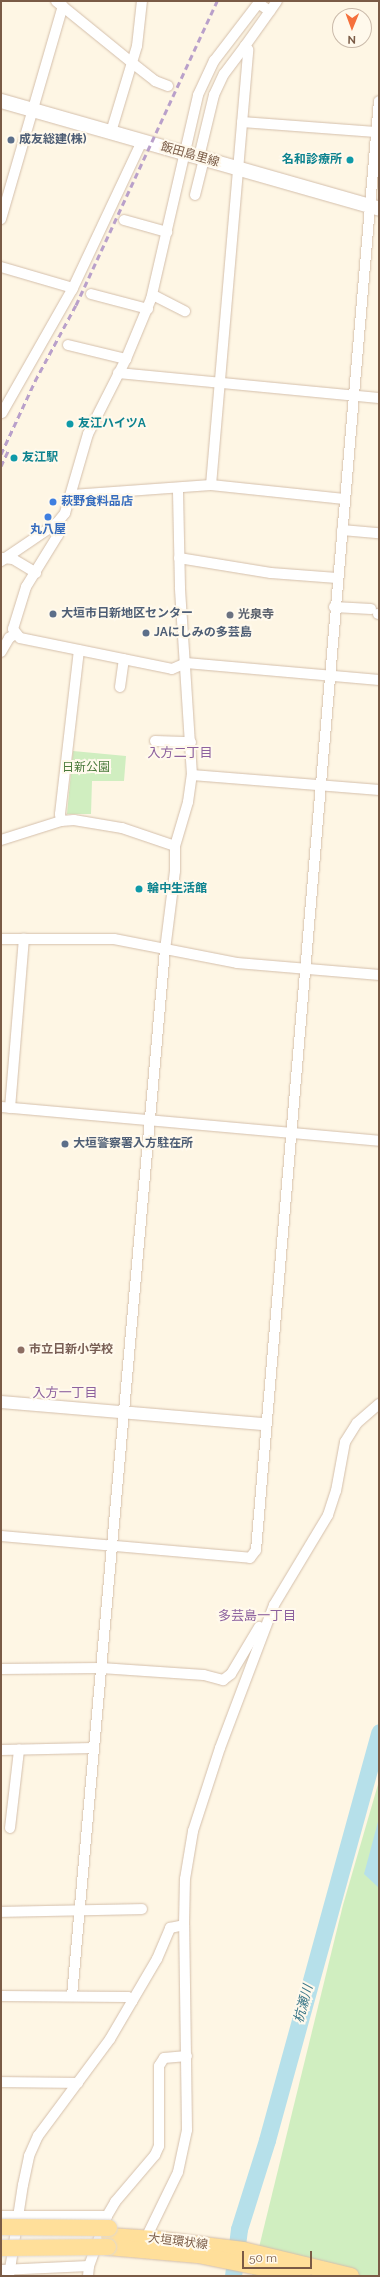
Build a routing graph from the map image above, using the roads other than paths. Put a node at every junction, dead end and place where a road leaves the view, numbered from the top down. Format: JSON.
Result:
{"nodes":[{"id":1,"x":142,"y":1,"type":"edge"},
{"id":2,"x":277,"y":1,"type":"edge"},
{"id":3,"x":259,"y":2,"type":"edge"},
{"id":4,"x":60,"y":4,"type":"edge"},
{"id":5,"x":270,"y":11,"type":"junction"},
{"id":6,"x":245,"y":46,"type":"junction"},
{"id":7,"x":131,"y":62,"type":"junction"},
{"id":8,"x":168,"y":86,"type":"dead end"},
{"id":9,"x":1,"y":101,"type":"edge"},
{"id":10,"x":379,"y":101,"type":"edge"},
{"id":11,"x":32,"y":110,"type":"junction"},
{"id":12,"x":242,"y":122,"type":"junction"},
{"id":13,"x":111,"y":132,"type":"junction"},
{"id":14,"x":376,"y":132,"type":"junction"},
{"id":15,"x":142,"y":141,"type":"junction"},
{"id":16,"x":185,"y":153,"type":"junction"},
{"id":17,"x":201,"y":158,"type":"junction"},
{"id":18,"x":238,"y":168,"type":"junction"},
{"id":19,"x":195,"y":195,"type":"dead end"},
{"id":20,"x":374,"y":208,"type":"edge"},
{"id":21,"x":1,"y":219,"type":"edge"},
{"id":22,"x":124,"y":220,"type":"dead end"},
{"id":23,"x":168,"y":232,"type":"junction"},
{"id":24,"x":1,"y":267,"type":"edge"},
{"id":25,"x":73,"y":288,"type":"junction"},
{"id":26,"x":91,"y":294,"type":"dead end"},
{"id":27,"x":153,"y":295,"type":"junction"},
{"id":28,"x":148,"y":309,"type":"junction"},
{"id":29,"x":185,"y":311,"type":"dead end"},
{"id":30,"x":68,"y":345,"type":"dead end"},
{"id":31,"x":126,"y":359,"type":"junction"},
{"id":32,"x":118,"y":373,"type":"junction"},
{"id":33,"x":220,"y":384,"type":"junction"},
{"id":34,"x":354,"y":396,"type":"junction"},
{"id":35,"x":379,"y":398,"type":"edge"},
{"id":36,"x":1,"y":413,"type":"edge"},
{"id":37,"x":211,"y":485,"type":"junction"},
{"id":38,"x":178,"y":488,"type":"junction"},
{"id":39,"x":72,"y":496,"type":"junction"},
{"id":40,"x":344,"y":499,"type":"junction"},
{"id":41,"x":56,"y":524,"type":"junction"},
{"id":42,"x":342,"y":530,"type":"junction"},
{"id":43,"x":379,"y":533,"type":"edge"},
{"id":44,"x":179,"y":558,"type":"junction"},
{"id":45,"x":2,"y":559,"type":"edge"},
{"id":46,"x":36,"y":573,"type":"junction"},
{"id":47,"x":337,"y":578,"type":"junction"},
{"id":48,"x":334,"y":608,"type":"junction"},
{"id":49,"x":376,"y":612,"type":"edge"},
{"id":50,"x":8,"y":636,"type":"edge"},
{"id":51,"x":79,"y":650,"type":"junction"},
{"id":52,"x":1,"y":652,"type":"edge"},
{"id":53,"x":124,"y":659,"type":"junction"},
{"id":54,"x":186,"y":663,"type":"junction"},
{"id":55,"x":329,"y":676,"type":"junction"},
{"id":56,"x":379,"y":680,"type":"edge"},
{"id":57,"x":120,"y":687,"type":"dead end"},
{"id":58,"x":155,"y":741,"type":"dead end"},
{"id":59,"x":190,"y":742,"type":"junction"},
{"id":60,"x":192,"y":775,"type":"junction"},
{"id":61,"x":319,"y":786,"type":"junction"},
{"id":62,"x":379,"y":790,"type":"edge"},
{"id":63,"x":61,"y":821,"type":"junction"},
{"id":64,"x":1,"y":840,"type":"edge"},
{"id":65,"x":175,"y":846,"type":"junction"},
{"id":66,"x":1,"y":939,"type":"edge"},
{"id":67,"x":24,"y":939,"type":"junction"},
{"id":68,"x":165,"y":950,"type":"junction"},
{"id":69,"x":304,"y":969,"type":"junction"},
{"id":70,"x":379,"y":975,"type":"edge"},
{"id":71,"x":5,"y":1108,"type":"edge"},
{"id":72,"x":152,"y":1121,"type":"junction"},
{"id":73,"x":291,"y":1134,"type":"junction"},
{"id":74,"x":379,"y":1141,"type":"edge"},
{"id":75,"x":1,"y":1402,"type":"edge"},
{"id":76,"x":379,"y":1404,"type":"edge"},
{"id":77,"x":125,"y":1412,"type":"junction"},
{"id":78,"x":265,"y":1424,"type":"junction"},
{"id":79,"x":1,"y":1536,"type":"edge"},
{"id":80,"x":111,"y":1546,"type":"junction"},
{"id":81,"x":274,"y":1605,"type":"junction"},
{"id":82,"x":101,"y":1668,"type":"junction"},
{"id":83,"x":1,"y":1669,"type":"edge"},
{"id":84,"x":93,"y":1748,"type":"junction"},
{"id":85,"x":1,"y":1750,"type":"edge"},
{"id":86,"x":19,"y":1750,"type":"junction"},
{"id":87,"x":10,"y":1828,"type":"dead end"},
{"id":88,"x":142,"y":1909,"type":"dead end"},
{"id":89,"x":1,"y":1912,"type":"edge"},
{"id":90,"x":80,"y":1912,"type":"junction"},
{"id":91,"x":184,"y":1925,"type":"junction"},
{"id":92,"x":1,"y":1996,"type":"edge"},
{"id":93,"x":72,"y":1996,"type":"junction"},
{"id":94,"x":132,"y":2001,"type":"junction"},
{"id":95,"x":187,"y":2056,"type":"junction"},
{"id":96,"x":1,"y":2082,"type":"edge"},
{"id":97,"x":78,"y":2083,"type":"junction"},
{"id":98,"x":1,"y":2216,"type":"edge"},
{"id":99,"x":18,"y":2216,"type":"junction"},
{"id":100,"x":1,"y":2226,"type":"edge"},
{"id":101,"x":108,"y":2236,"type":"junction"},
{"id":102,"x":1,"y":2237,"type":"edge"},
{"id":103,"x":144,"y":2242,"type":"junction"},
{"id":104,"x":1,"y":2248,"type":"edge"},
{"id":105,"x":5,"y":2269,"type":"edge"},
{"id":106,"x":89,"y":2271,"type":"edge"},
{"id":107,"x":303,"y":2276,"type":"edge"},
{"id":108,"x":351,"y":2276,"type":"edge"}],
"edges":[{"from":1,"to":7,"type":"street"},
{"from":2,"to":5,"type":"street"},
{"from":3,"to":5,"type":"street"},
{"from":3,"to":16,"type":"street"},
{"from":4,"to":7,"type":"street"},
{"from":4,"to":11,"type":"street"},
{"from":5,"to":6,"type":"street"},
{"from":6,"to":12,"type":"street"},
{"from":6,"to":17,"type":"street"},
{"from":7,"to":8,"type":"street"},
{"from":7,"to":13,"type":"street"},
{"from":9,"to":11,"type":"main road","name":"飯田島里線"},
{"from":10,"to":14,"type":"street"},
{"from":11,"to":13,"type":"main road","name":"飯田島里線"},
{"from":11,"to":21,"type":"street"},
{"from":12,"to":14,"type":"street"},
{"from":12,"to":18,"type":"street"},
{"from":13,"to":15,"type":"main road","name":"飯田島里線"},
{"from":14,"to":20,"type":"street"},
{"from":15,"to":16,"type":"main road","name":"飯田島里線"},
{"from":15,"to":25,"type":"street"},
{"from":16,"to":17,"type":"main road","name":"飯田島里線"},
{"from":16,"to":23,"type":"street"},
{"from":17,"to":18,"type":"main road","name":"飯田島里線"},
{"from":17,"to":19,"type":"street"},
{"from":18,"to":20,"type":"main road","name":"飯田島里線"},
{"from":18,"to":33,"type":"street"},
{"from":20,"to":34,"type":"street"},
{"from":22,"to":23,"type":"street"},
{"from":23,"to":27,"type":"street"},
{"from":24,"to":25,"type":"street"},
{"from":25,"to":36,"type":"street"},
{"from":26,"to":28,"type":"street"},
{"from":27,"to":28,"type":"street"},
{"from":27,"to":29,"type":"street"},
{"from":28,"to":31,"type":"street"},
{"from":30,"to":31,"type":"street"},
{"from":31,"to":32,"type":"street"},
{"from":32,"to":33,"type":"street"},
{"from":32,"to":39,"type":"street"},
{"from":33,"to":34,"type":"street"},
{"from":33,"to":37,"type":"street"},
{"from":34,"to":35,"type":"street"},
{"from":34,"to":40,"type":"street"},
{"from":37,"to":38,"type":"street"},
{"from":37,"to":40,"type":"street"},
{"from":38,"to":39,"type":"street"},
{"from":38,"to":44,"type":"street"},
{"from":39,"to":41,"type":"street"},
{"from":40,"to":42,"type":"street"},
{"from":41,"to":45,"type":"street"},
{"from":41,"to":46,"type":"street"},
{"from":42,"to":43,"type":"street"},
{"from":42,"to":47,"type":"street"},
{"from":44,"to":47,"type":"street"},
{"from":44,"to":54,"type":"street"},
{"from":45,"to":46,"type":"street"},
{"from":46,"to":50,"type":"street"},
{"from":47,"to":48,"type":"street"},
{"from":48,"to":49,"type":"street"},
{"from":48,"to":55,"type":"street"},
{"from":50,"to":51,"type":"street"},
{"from":50,"to":52,"type":"street"},
{"from":51,"to":53,"type":"street"},
{"from":51,"to":63,"type":"street"},
{"from":53,"to":54,"type":"street"},
{"from":53,"to":57,"type":"street"},
{"from":54,"to":55,"type":"street"},
{"from":54,"to":59,"type":"street"},
{"from":55,"to":56,"type":"street"},
{"from":55,"to":61,"type":"street"},
{"from":58,"to":59,"type":"street"},
{"from":59,"to":60,"type":"street"},
{"from":60,"to":61,"type":"street"},
{"from":60,"to":65,"type":"street"},
{"from":61,"to":62,"type":"street"},
{"from":61,"to":69,"type":"street"},
{"from":63,"to":64,"type":"street"},
{"from":63,"to":65,"type":"street"},
{"from":65,"to":68,"type":"street"},
{"from":66,"to":67,"type":"street"},
{"from":67,"to":68,"type":"street"},
{"from":67,"to":71,"type":"street"},
{"from":68,"to":69,"type":"street"},
{"from":68,"to":72,"type":"street"},
{"from":69,"to":70,"type":"street"},
{"from":69,"to":73,"type":"street"},
{"from":71,"to":72,"type":"street"},
{"from":72,"to":73,"type":"street"},
{"from":72,"to":77,"type":"street"},
{"from":73,"to":74,"type":"street"},
{"from":73,"to":78,"type":"street"},
{"from":75,"to":77,"type":"street"},
{"from":76,"to":81,"type":"street"},
{"from":77,"to":78,"type":"street"},
{"from":77,"to":80,"type":"street"},
{"from":78,"to":80,"type":"street"},
{"from":79,"to":80,"type":"street"},
{"from":80,"to":82,"type":"street"},
{"from":81,"to":82,"type":"street"},
{"from":81,"to":91,"type":"street"},
{"from":82,"to":83,"type":"street"},
{"from":82,"to":84,"type":"street"},
{"from":84,"to":86,"type":"street"},
{"from":84,"to":90,"type":"street"},
{"from":85,"to":86,"type":"street"},
{"from":86,"to":87,"type":"street"},
{"from":88,"to":90,"type":"street"},
{"from":89,"to":90,"type":"street"},
{"from":90,"to":93,"type":"street"},
{"from":91,"to":94,"type":"street"},
{"from":91,"to":95,"type":"street"},
{"from":92,"to":93,"type":"street"},
{"from":93,"to":94,"type":"street"},
{"from":94,"to":97,"type":"street"},
{"from":95,"to":101,"type":"street"},
{"from":95,"to":103,"type":"street"},
{"from":96,"to":97,"type":"street"},
{"from":97,"to":99,"type":"street"},
{"from":98,"to":99,"type":"street"},
{"from":99,"to":101,"type":"street"},
{"from":99,"to":105,"type":"street"},
{"from":100,"to":101,"type":"main road","bridge":true},
{"from":101,"to":102,"type":"main road","name":"大垣環状線"},
{"from":101,"to":103,"type":"main road","name":"大垣環状線"},
{"from":101,"to":104,"type":"main road","name":"大垣環状線","bridge":true},
{"from":101,"to":105,"type":"main road"},
{"from":101,"to":106,"type":"street"},
{"from":103,"to":107,"type":"main road","name":"大垣環状線"},
{"from":103,"to":108,"type":"main road","name":"大垣環状線"},
{"from":105,"to":106,"type":"street"}]}
